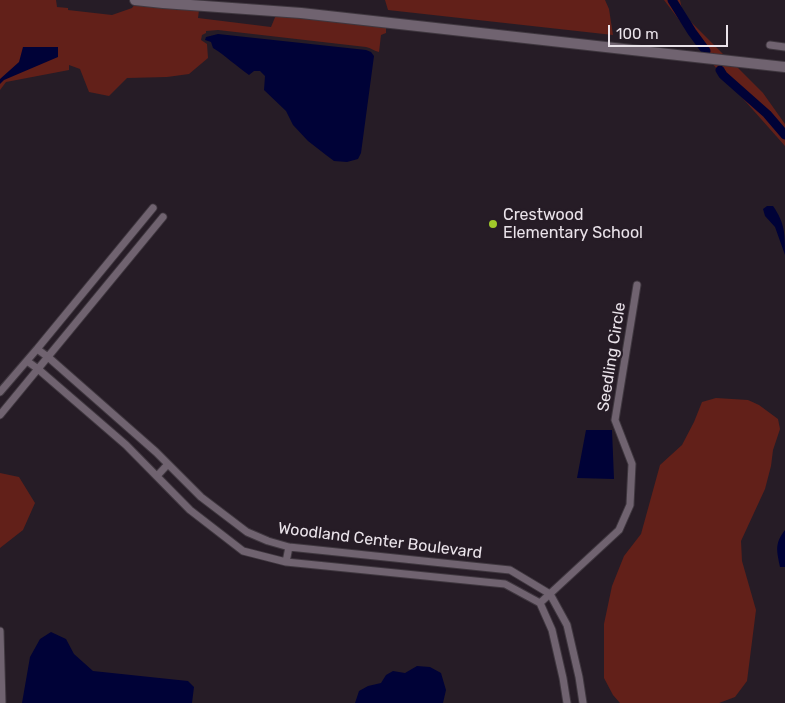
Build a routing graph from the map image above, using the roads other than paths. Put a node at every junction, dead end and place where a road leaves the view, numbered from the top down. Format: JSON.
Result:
{"nodes":[{"id":1,"x":135,"y":0,"type":"edge"},
{"id":2,"x":770,"y":45,"type":"dead end"},
{"id":3,"x":785,"y":47,"type":"edge"},
{"id":4,"x":785,"y":67,"type":"edge"},
{"id":5,"x":153,"y":208,"type":"dead end"},
{"id":6,"x":163,"y":217,"type":"dead end"},
{"id":7,"x":637,"y":285,"type":"dead end"},
{"id":8,"x":37,"y":349,"type":"junction"},
{"id":9,"x":48,"y":356,"type":"junction"},
{"id":10,"x":28,"y":361,"type":"junction"},
{"id":11,"x":38,"y":369,"type":"junction"},
{"id":12,"x":0,"y":392,"type":"edge"},
{"id":13,"x":0,"y":416,"type":"edge"},
{"id":14,"x":168,"y":464,"type":"junction"},
{"id":15,"x":157,"y":476,"type":"junction"},
{"id":16,"x":288,"y":547,"type":"junction"},
{"id":17,"x":286,"y":562,"type":"junction"},
{"id":18,"x":550,"y":594,"type":"junction"},
{"id":19,"x":540,"y":603,"type":"junction"},
{"id":20,"x":0,"y":631,"type":"edge"},
{"id":21,"x":2,"y":703,"type":"edge"},
{"id":22,"x":567,"y":703,"type":"edge"},
{"id":23,"x":583,"y":703,"type":"edge"}],
"edges":[{"from":1,"to":4,"type":"street"},
{"from":2,"to":3,"type":"street"},
{"from":5,"to":8,"type":"street"},
{"from":6,"to":9,"type":"street"},
{"from":7,"to":18,"type":"street","name":"Seedling Circle"},
{"from":8,"to":9,"type":"street","name":"Woodland Center Boulevard"},
{"from":8,"to":10,"type":"street"},
{"from":9,"to":11,"type":"street"},
{"from":9,"to":14,"type":"street","name":"Woodland Center Boulevard"},
{"from":10,"to":11,"type":"street","name":"Woodland Center Boulevard"},
{"from":10,"to":12,"type":"street"},
{"from":11,"to":13,"type":"street"},
{"from":11,"to":15,"type":"street","name":"Woodland Center Boulevard"},
{"from":14,"to":15,"type":"street"},
{"from":14,"to":16,"type":"street","name":"Woodland Center Boulevard"},
{"from":15,"to":17,"type":"street","name":"Woodland Center Boulevard"},
{"from":16,"to":17,"type":"street"},
{"from":16,"to":18,"type":"street","name":"Woodland Center Boulevard"},
{"from":17,"to":19,"type":"street","name":"Woodland Center Boulevard"},
{"from":18,"to":19,"type":"street","name":"Seedling Circle"},
{"from":18,"to":23,"type":"street"},
{"from":19,"to":22,"type":"street"},
{"from":20,"to":21,"type":"street"}]}
